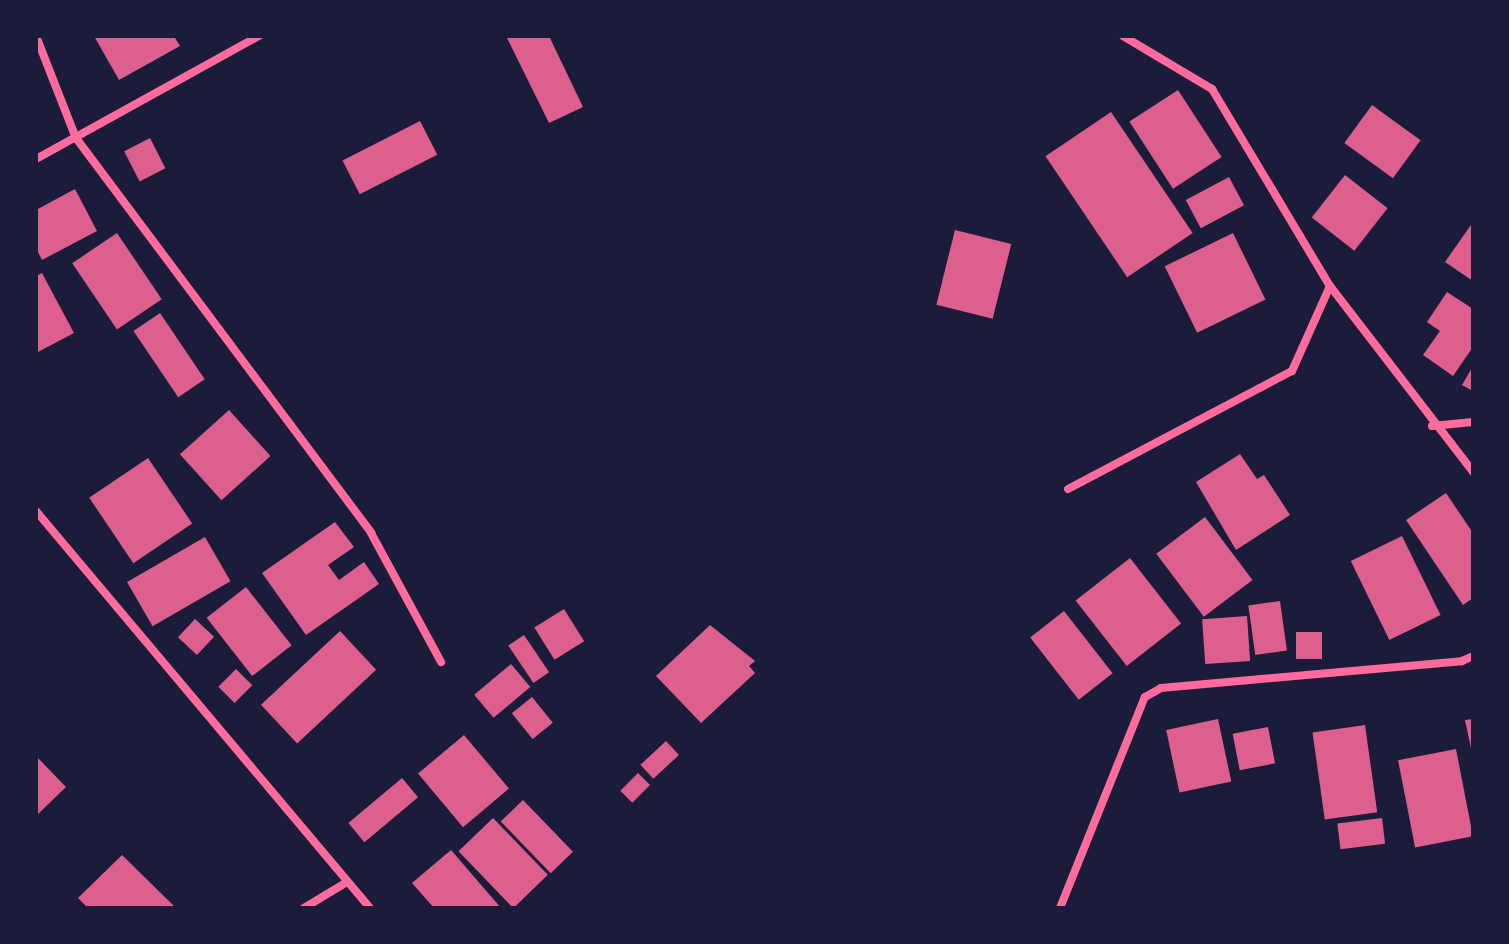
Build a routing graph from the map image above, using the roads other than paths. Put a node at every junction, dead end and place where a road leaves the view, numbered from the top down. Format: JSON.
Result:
{"nodes":[{"id":1,"x":36,"y":36,"type":"edge"},
{"id":2,"x":259,"y":36,"type":"edge"},
{"id":3,"x":1123,"y":36,"type":"edge"},
{"id":4,"x":76,"y":138,"type":"junction"},
{"id":5,"x":36,"y":159,"type":"edge"},
{"id":6,"x":1330,"y":286,"type":"junction"},
{"id":7,"x":1473,"y":422,"type":"edge"},
{"id":8,"x":1432,"y":426,"type":"junction"},
{"id":9,"x":1472,"y":469,"type":"edge"},
{"id":10,"x":1068,"y":489,"type":"dead end"},
{"id":11,"x":36,"y":511,"type":"edge"},
{"id":12,"x":1473,"y":656,"type":"edge"},
{"id":13,"x":441,"y":662,"type":"dead end"},
{"id":14,"x":347,"y":882,"type":"junction"},
{"id":15,"x":304,"y":908,"type":"edge"},
{"id":16,"x":370,"y":908,"type":"edge"},
{"id":17,"x":1060,"y":908,"type":"edge"}],
"edges":[{"from":1,"to":4,"type":"street"},
{"from":2,"to":4,"type":"street"},
{"from":3,"to":6,"type":"street"},
{"from":4,"to":5,"type":"street"},
{"from":4,"to":13,"type":"street"},
{"from":6,"to":8,"type":"street"},
{"from":6,"to":10,"type":"street"},
{"from":7,"to":8,"type":"street"},
{"from":8,"to":9,"type":"street"},
{"from":11,"to":14,"type":"street"},
{"from":12,"to":17,"type":"street"},
{"from":14,"to":15,"type":"street"},
{"from":14,"to":16,"type":"street"}]}
